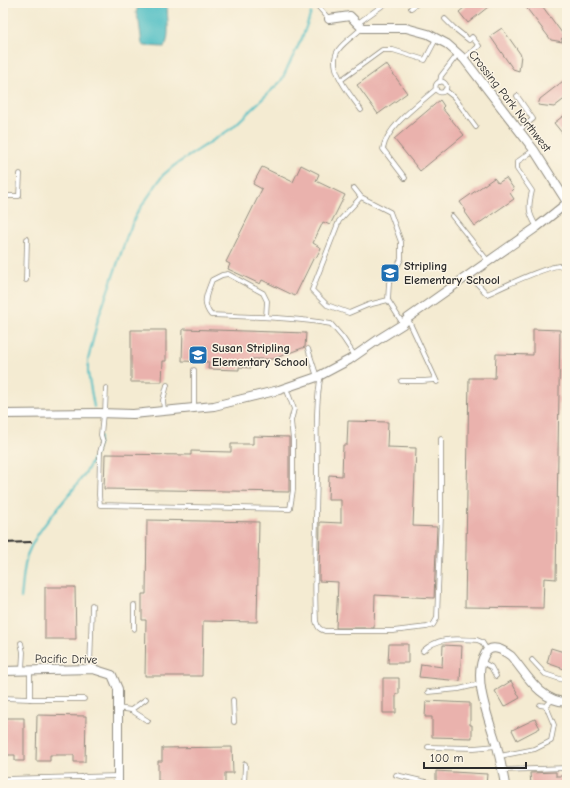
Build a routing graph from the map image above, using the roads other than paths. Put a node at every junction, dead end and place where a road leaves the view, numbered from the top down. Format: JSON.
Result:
{"nodes":[{"id":1,"x":315,"y":3,"type":"edge"},
{"id":2,"x":386,"y":3,"type":"edge"},
{"id":3,"x":418,"y":3,"type":"edge"},
{"id":4,"x":410,"y":8,"type":"dead end"},
{"id":5,"x":329,"y":18,"type":"joint"},
{"id":6,"x":445,"y":19,"type":"dead end"},
{"id":7,"x":360,"y":26,"type":"junction"},
{"id":8,"x":436,"y":38,"type":"junction"},
{"id":9,"x":461,"y":56,"type":"junction"},
{"id":10,"x":340,"y":80,"type":"junction"},
{"id":11,"x":440,"y":82,"type":"junction"},
{"id":12,"x":436,"y":89,"type":"junction"},
{"id":13,"x":445,"y":90,"type":"junction"},
{"id":14,"x":517,"y":96,"type":"dead end"},
{"id":15,"x":361,"y":110,"type":"dead end"},
{"id":16,"x":476,"y":127,"type":"dead end"},
{"id":17,"x":519,"y":130,"type":"junction"},
{"id":18,"x":534,"y":150,"type":"junction"},
{"id":19,"x":20,"y":174,"type":"dead end"},
{"id":20,"x":405,"y":178,"type":"dead end"},
{"id":21,"x":354,"y":188,"type":"dead end"},
{"id":22,"x":3,"y":196,"type":"edge"},
{"id":23,"x":361,"y":197,"type":"junction"},
{"id":24,"x":567,"y":202,"type":"edge"},
{"id":25,"x":452,"y":216,"type":"dead end"},
{"id":26,"x":537,"y":227,"type":"junction"},
{"id":27,"x":27,"y":239,"type":"dead end"},
{"id":28,"x":488,"y":261,"type":"junction"},
{"id":29,"x":567,"y":266,"type":"edge"},
{"id":30,"x":469,"y":275,"type":"junction"},
{"id":31,"x":26,"y":280,"type":"dead end"},
{"id":32,"x":388,"y":300,"type":"junction"},
{"id":33,"x":266,"y":317,"type":"junction"},
{"id":34,"x":405,"y":321,"type":"junction"},
{"id":35,"x":308,"y":349,"type":"dead end"},
{"id":36,"x":355,"y":356,"type":"junction"},
{"id":37,"x":194,"y":370,"type":"dead end"},
{"id":38,"x":319,"y":375,"type":"junction"},
{"id":39,"x":401,"y":381,"type":"dead end"},
{"id":40,"x":167,"y":385,"type":"dead end"},
{"id":41,"x":286,"y":387,"type":"junction"},
{"id":42,"x":106,"y":388,"type":"dead end"},
{"id":43,"x":194,"y":408,"type":"junction"},
{"id":44,"x":164,"y":411,"type":"junction"},
{"id":45,"x":102,"y":413,"type":"junction"},
{"id":46,"x":3,"y":414,"type":"edge"},
{"id":47,"x":441,"y":439,"type":"dead end"},
{"id":48,"x":92,"y":604,"type":"dead end"},
{"id":49,"x":134,"y":605,"type":"dead end"},
{"id":50,"x":134,"y":629,"type":"dead end"},
{"id":51,"x":21,"y":643,"type":"dead end"},
{"id":52,"x":487,"y":650,"type":"junction"},
{"id":53,"x":423,"y":651,"type":"dead end"},
{"id":54,"x":532,"y":660,"type":"dead end"},
{"id":55,"x":482,"y":662,"type":"junction"},
{"id":56,"x":90,"y":669,"type":"junction"},
{"id":57,"x":3,"y":671,"type":"edge"},
{"id":58,"x":26,"y":671,"type":"junction"},
{"id":59,"x":496,"y":676,"type":"dead end"},
{"id":60,"x":481,"y":683,"type":"junction"},
{"id":61,"x":428,"y":692,"type":"dead end"},
{"id":62,"x":3,"y":698,"type":"edge"},
{"id":63,"x":30,"y":698,"type":"junction"},
{"id":64,"x":84,"y":699,"type":"dead end"},
{"id":65,"x":146,"y":699,"type":"dead end"},
{"id":66,"x":552,"y":699,"type":"junction"},
{"id":67,"x":233,"y":700,"type":"dead end"},
{"id":68,"x":566,"y":702,"type":"edge"},
{"id":69,"x":540,"y":705,"type":"dead end"},
{"id":70,"x":546,"y":706,"type":"junction"},
{"id":71,"x":118,"y":708,"type":"junction"},
{"id":72,"x":131,"y":710,"type":"junction"},
{"id":73,"x":148,"y":721,"type":"dead end"},
{"id":74,"x":234,"y":722,"type":"dead end"},
{"id":75,"x":497,"y":746,"type":"junction"},
{"id":76,"x":428,"y":747,"type":"dead end"},
{"id":77,"x":500,"y":756,"type":"junction"},
{"id":78,"x":245,"y":764,"type":"dead end"},
{"id":79,"x":567,"y":768,"type":"edge"},
{"id":80,"x":503,"y":770,"type":"junction"},
{"id":81,"x":84,"y":776,"type":"junction"},
{"id":82,"x":118,"y":776,"type":"junction"},
{"id":83,"x":396,"y":776,"type":"dead end"},
{"id":84,"x":3,"y":779,"type":"edge"},
{"id":85,"x":86,"y":785,"type":"edge"},
{"id":86,"x":118,"y":785,"type":"edge"},
{"id":87,"x":244,"y":785,"type":"edge"},
{"id":88,"x":439,"y":785,"type":"edge"},
{"id":89,"x":505,"y":785,"type":"edge"}],
"edges":[{"from":1,"to":5,"type":"lane"},
{"from":2,"to":7,"type":"lane"},
{"from":3,"to":4,"type":"lane"},
{"from":5,"to":7,"type":"street","name":"Crossing Park Northwest"},
{"from":6,"to":9,"type":"lane"},
{"from":7,"to":8,"type":"street","name":"Crossing Park Northwest"},
{"from":7,"to":10,"type":"lane"},
{"from":8,"to":9,"type":"street","name":"Crossing Park Northwest"},
{"from":8,"to":10,"type":"lane"},
{"from":9,"to":11,"type":"lane"},
{"from":9,"to":17,"type":"street","name":"Crossing Park Northwest"},
{"from":10,"to":15,"type":"lane"},
{"from":11,"to":12,"type":"lane"},
{"from":11,"to":13,"type":"lane"},
{"from":12,"to":13,"type":"lane"},
{"from":12,"to":20,"type":"lane"},
{"from":13,"to":16,"type":"lane"},
{"from":14,"to":17,"type":"lane"},
{"from":17,"to":18,"type":"street","name":"Crossing Park Northwest"},
{"from":18,"to":24,"type":"street","name":"Crossing Park Northwest"},
{"from":18,"to":26,"type":"lane"},
{"from":19,"to":22,"type":"lane"},
{"from":21,"to":23,"type":"lane"},
{"from":23,"to":32,"type":"lane"},
{"from":23,"to":32,"type":"lane"},
{"from":24,"to":26,"type":"street"},
{"from":25,"to":28,"type":"lane"},
{"from":26,"to":28,"type":"street"},
{"from":27,"to":31,"type":"lane"},
{"from":28,"to":30,"type":"street"},
{"from":29,"to":30,"type":"lane"},
{"from":30,"to":34,"type":"street"},
{"from":32,"to":34,"type":"lane"},
{"from":33,"to":33,"type":"lane"},
{"from":33,"to":36,"type":"lane"},
{"from":34,"to":36,"type":"street"},
{"from":34,"to":39,"type":"lane"},
{"from":35,"to":38,"type":"lane"},
{"from":36,"to":38,"type":"street"},
{"from":37,"to":43,"type":"lane"},
{"from":38,"to":41,"type":"street"},
{"from":38,"to":47,"type":"lane"},
{"from":40,"to":44,"type":"lane"},
{"from":41,"to":43,"type":"street"},
{"from":41,"to":45,"type":"lane"},
{"from":42,"to":45,"type":"lane"},
{"from":43,"to":44,"type":"street"},
{"from":44,"to":45,"type":"street"},
{"from":45,"to":46,"type":"street"},
{"from":48,"to":56,"type":"lane"},
{"from":49,"to":50,"type":"lane"},
{"from":51,"to":58,"type":"lane"},
{"from":52,"to":53,"type":"lane"},
{"from":52,"to":55,"type":"street"},
{"from":52,"to":66,"type":"street"},
{"from":54,"to":68,"type":"lane"},
{"from":55,"to":59,"type":"lane"},
{"from":55,"to":60,"type":"street"},
{"from":56,"to":58,"type":"street","name":"Pacific Drive"},
{"from":56,"to":71,"type":"street","name":"Pacific Drive"},
{"from":57,"to":58,"type":"street","name":"Pacific Drive"},
{"from":58,"to":63,"type":"lane"},
{"from":60,"to":61,"type":"lane"},
{"from":60,"to":75,"type":"street"},
{"from":62,"to":63,"type":"lane"},
{"from":63,"to":64,"type":"lane"},
{"from":65,"to":72,"type":"lane"},
{"from":66,"to":68,"type":"street"},
{"from":66,"to":70,"type":"lane"},
{"from":67,"to":74,"type":"lane"},
{"from":69,"to":70,"type":"lane"},
{"from":70,"to":77,"type":"lane"},
{"from":71,"to":72,"type":"lane"},
{"from":71,"to":82,"type":"street","name":"Pacific Drive"},
{"from":72,"to":73,"type":"lane"},
{"from":75,"to":76,"type":"lane"},
{"from":75,"to":77,"type":"street"},
{"from":77,"to":80,"type":"street"},
{"from":78,"to":87,"type":"lane"},
{"from":79,"to":80,"type":"lane"},
{"from":80,"to":89,"type":"street"},
{"from":81,"to":82,"type":"lane"},
{"from":81,"to":84,"type":"lane"},
{"from":81,"to":85,"type":"lane"},
{"from":82,"to":86,"type":"street","name":"Pacific Drive"},
{"from":83,"to":88,"type":"lane"}]}
